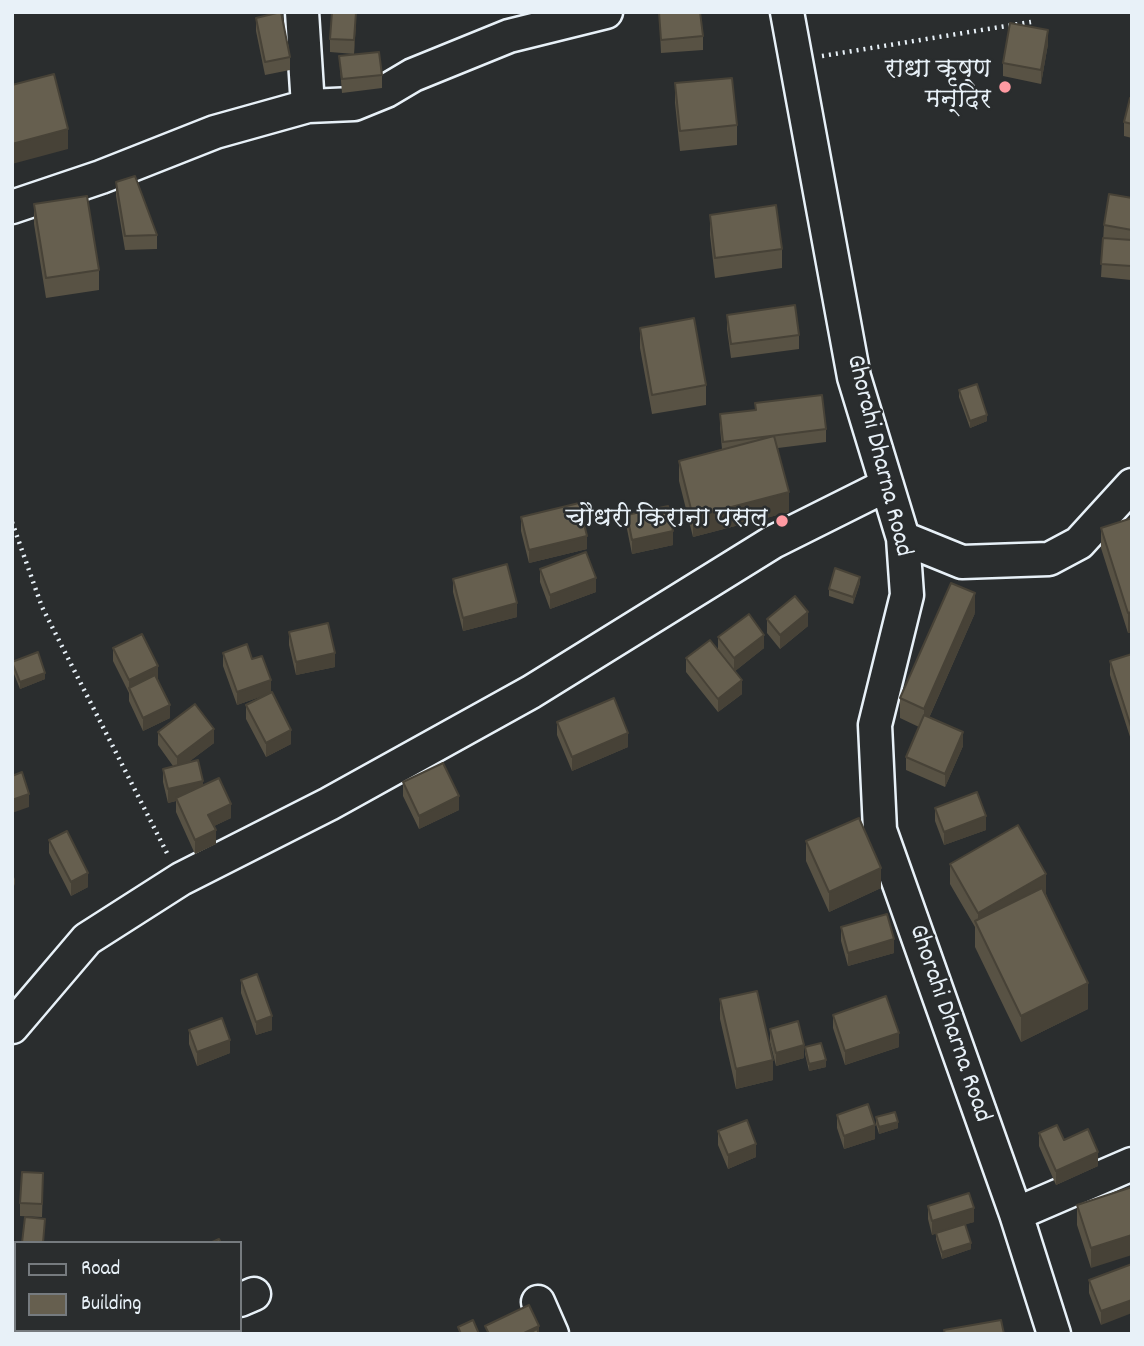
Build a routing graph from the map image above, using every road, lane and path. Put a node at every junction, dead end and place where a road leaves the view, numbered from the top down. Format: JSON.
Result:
{"nodes":[{"id":1,"x":302,"y":12,"type":"edge"},
{"id":2,"x":606,"y":12,"type":"edge"},
{"id":3,"x":788,"y":12,"type":"edge"},
{"id":4,"x":1031,"y":22,"type":"dead end"},
{"id":5,"x":796,"y":60,"type":"junction"},
{"id":6,"x":307,"y":106,"type":"junction"},
{"id":7,"x":12,"y":207,"type":"edge"},
{"id":8,"x":887,"y":485,"type":"junction"},
{"id":9,"x":1132,"y":485,"type":"edge"},
{"id":10,"x":12,"y":522,"type":"edge"},
{"id":11,"x":903,"y":538,"type":"junction"},
{"id":12,"x":181,"y":879,"type":"junction"},
{"id":13,"x":12,"y":1027,"type":"edge"},
{"id":14,"x":1132,"y":1164,"type":"edge"},
{"id":15,"x":1016,"y":1214,"type":"junction"},
{"id":16,"x":538,"y":1302,"type":"dead end"},
{"id":17,"x":552,"y":1334,"type":"edge"},
{"id":18,"x":1054,"y":1334,"type":"edge"}],
"edges":[{"from":1,"to":6,"type":"street"},
{"from":2,"to":6,"type":"street"},
{"from":3,"to":5,"type":"street","name":"Ghorahi Dharna Road"},
{"from":4,"to":5,"type":"path"},
{"from":5,"to":8,"type":"street","name":"Ghorahi Dharna Road"},
{"from":6,"to":7,"type":"street"},
{"from":8,"to":11,"type":"street","name":"Ghorahi Dharna Road"},
{"from":8,"to":12,"type":"street"},
{"from":9,"to":11,"type":"street"},
{"from":10,"to":12,"type":"path"},
{"from":11,"to":15,"type":"street","name":"Ghorahi Dharna Road"},
{"from":12,"to":13,"type":"street"},
{"from":14,"to":15,"type":"street"},
{"from":15,"to":18,"type":"street","name":"Ghorahi Dharna Road"},
{"from":16,"to":17,"type":"street"}]}
